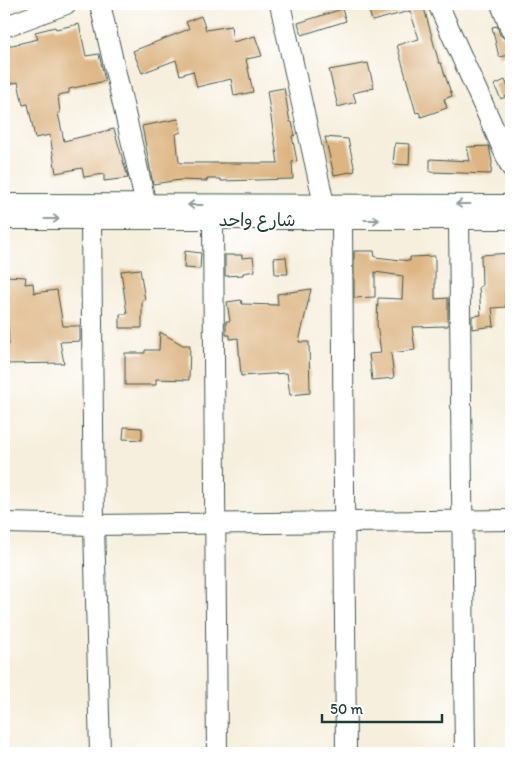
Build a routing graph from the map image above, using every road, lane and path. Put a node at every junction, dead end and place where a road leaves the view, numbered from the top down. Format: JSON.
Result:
{"nodes":[{"id":1,"x":66,"y":4,"type":"edge"},
{"id":2,"x":100,"y":4,"type":"edge"},
{"id":3,"x":280,"y":4,"type":"edge"},
{"id":4,"x":438,"y":4,"type":"edge"},
{"id":5,"x":501,"y":4,"type":"edge"},
{"id":6,"x":36,"y":9,"type":"edge"},
{"id":7,"x":4,"y":28,"type":"edge"},
{"id":8,"x":511,"y":30,"type":"edge"},
{"id":9,"x":511,"y":167,"type":"edge"},
{"id":10,"x":4,"y":204,"type":"edge"},
{"id":11,"x":324,"y":204,"type":"junction"},
{"id":12,"x":146,"y":205,"type":"junction"},
{"id":13,"x":511,"y":205,"type":"edge"},
{"id":14,"x":4,"y":219,"type":"edge"},
{"id":15,"x":91,"y":219,"type":"junction"},
{"id":16,"x":511,"y":219,"type":"edge"},
{"id":17,"x":213,"y":220,"type":"junction"},
{"id":18,"x":342,"y":220,"type":"junction"},
{"id":19,"x":459,"y":220,"type":"junction"},
{"id":20,"x":462,"y":520,"type":"junction"},
{"id":21,"x":511,"y":520,"type":"edge"},
{"id":22,"x":343,"y":522,"type":"junction"},
{"id":23,"x":4,"y":523,"type":"edge"},
{"id":24,"x":216,"y":523,"type":"junction"},
{"id":25,"x":94,"y":525,"type":"junction"},
{"id":26,"x":100,"y":753,"type":"edge"},
{"id":27,"x":217,"y":753,"type":"edge"},
{"id":28,"x":346,"y":753,"type":"edge"},
{"id":29,"x":465,"y":753,"type":"edge"}],
"edges":[{"from":1,"to":6,"type":"street"},
{"from":2,"to":12,"type":"street"},
{"from":3,"to":11,"type":"street"},
{"from":4,"to":9,"type":"street"},
{"from":5,"to":8,"type":"street"},
{"from":6,"to":7,"type":"street"},
{"from":10,"to":12,"type":"street","name":"شارع واحد"},
{"from":11,"to":12,"type":"street","name":"شارع واحد","one_way":true},
{"from":13,"to":11,"type":"street","name":"شارع واحد","one_way":true},
{"from":14,"to":15,"type":"street","name":"شارع واحد","one_way":true},
{"from":15,"to":17,"type":"street","name":"شارع واحد"},
{"from":15,"to":25,"type":"street"},
{"from":16,"to":19,"type":"street","name":"شارع واحد"},
{"from":17,"to":18,"type":"street","name":"شارع واحد"},
{"from":17,"to":24,"type":"street"},
{"from":18,"to":19,"type":"street","name":"شارع واحد","one_way":true},
{"from":18,"to":22,"type":"street"},
{"from":19,"to":20,"type":"street"},
{"from":20,"to":21,"type":"street"},
{"from":20,"to":22,"type":"street"},
{"from":20,"to":29,"type":"street"},
{"from":22,"to":24,"type":"street"},
{"from":22,"to":28,"type":"street"},
{"from":23,"to":25,"type":"street"},
{"from":24,"to":25,"type":"street"},
{"from":24,"to":27,"type":"street"},
{"from":25,"to":26,"type":"street"}]}
